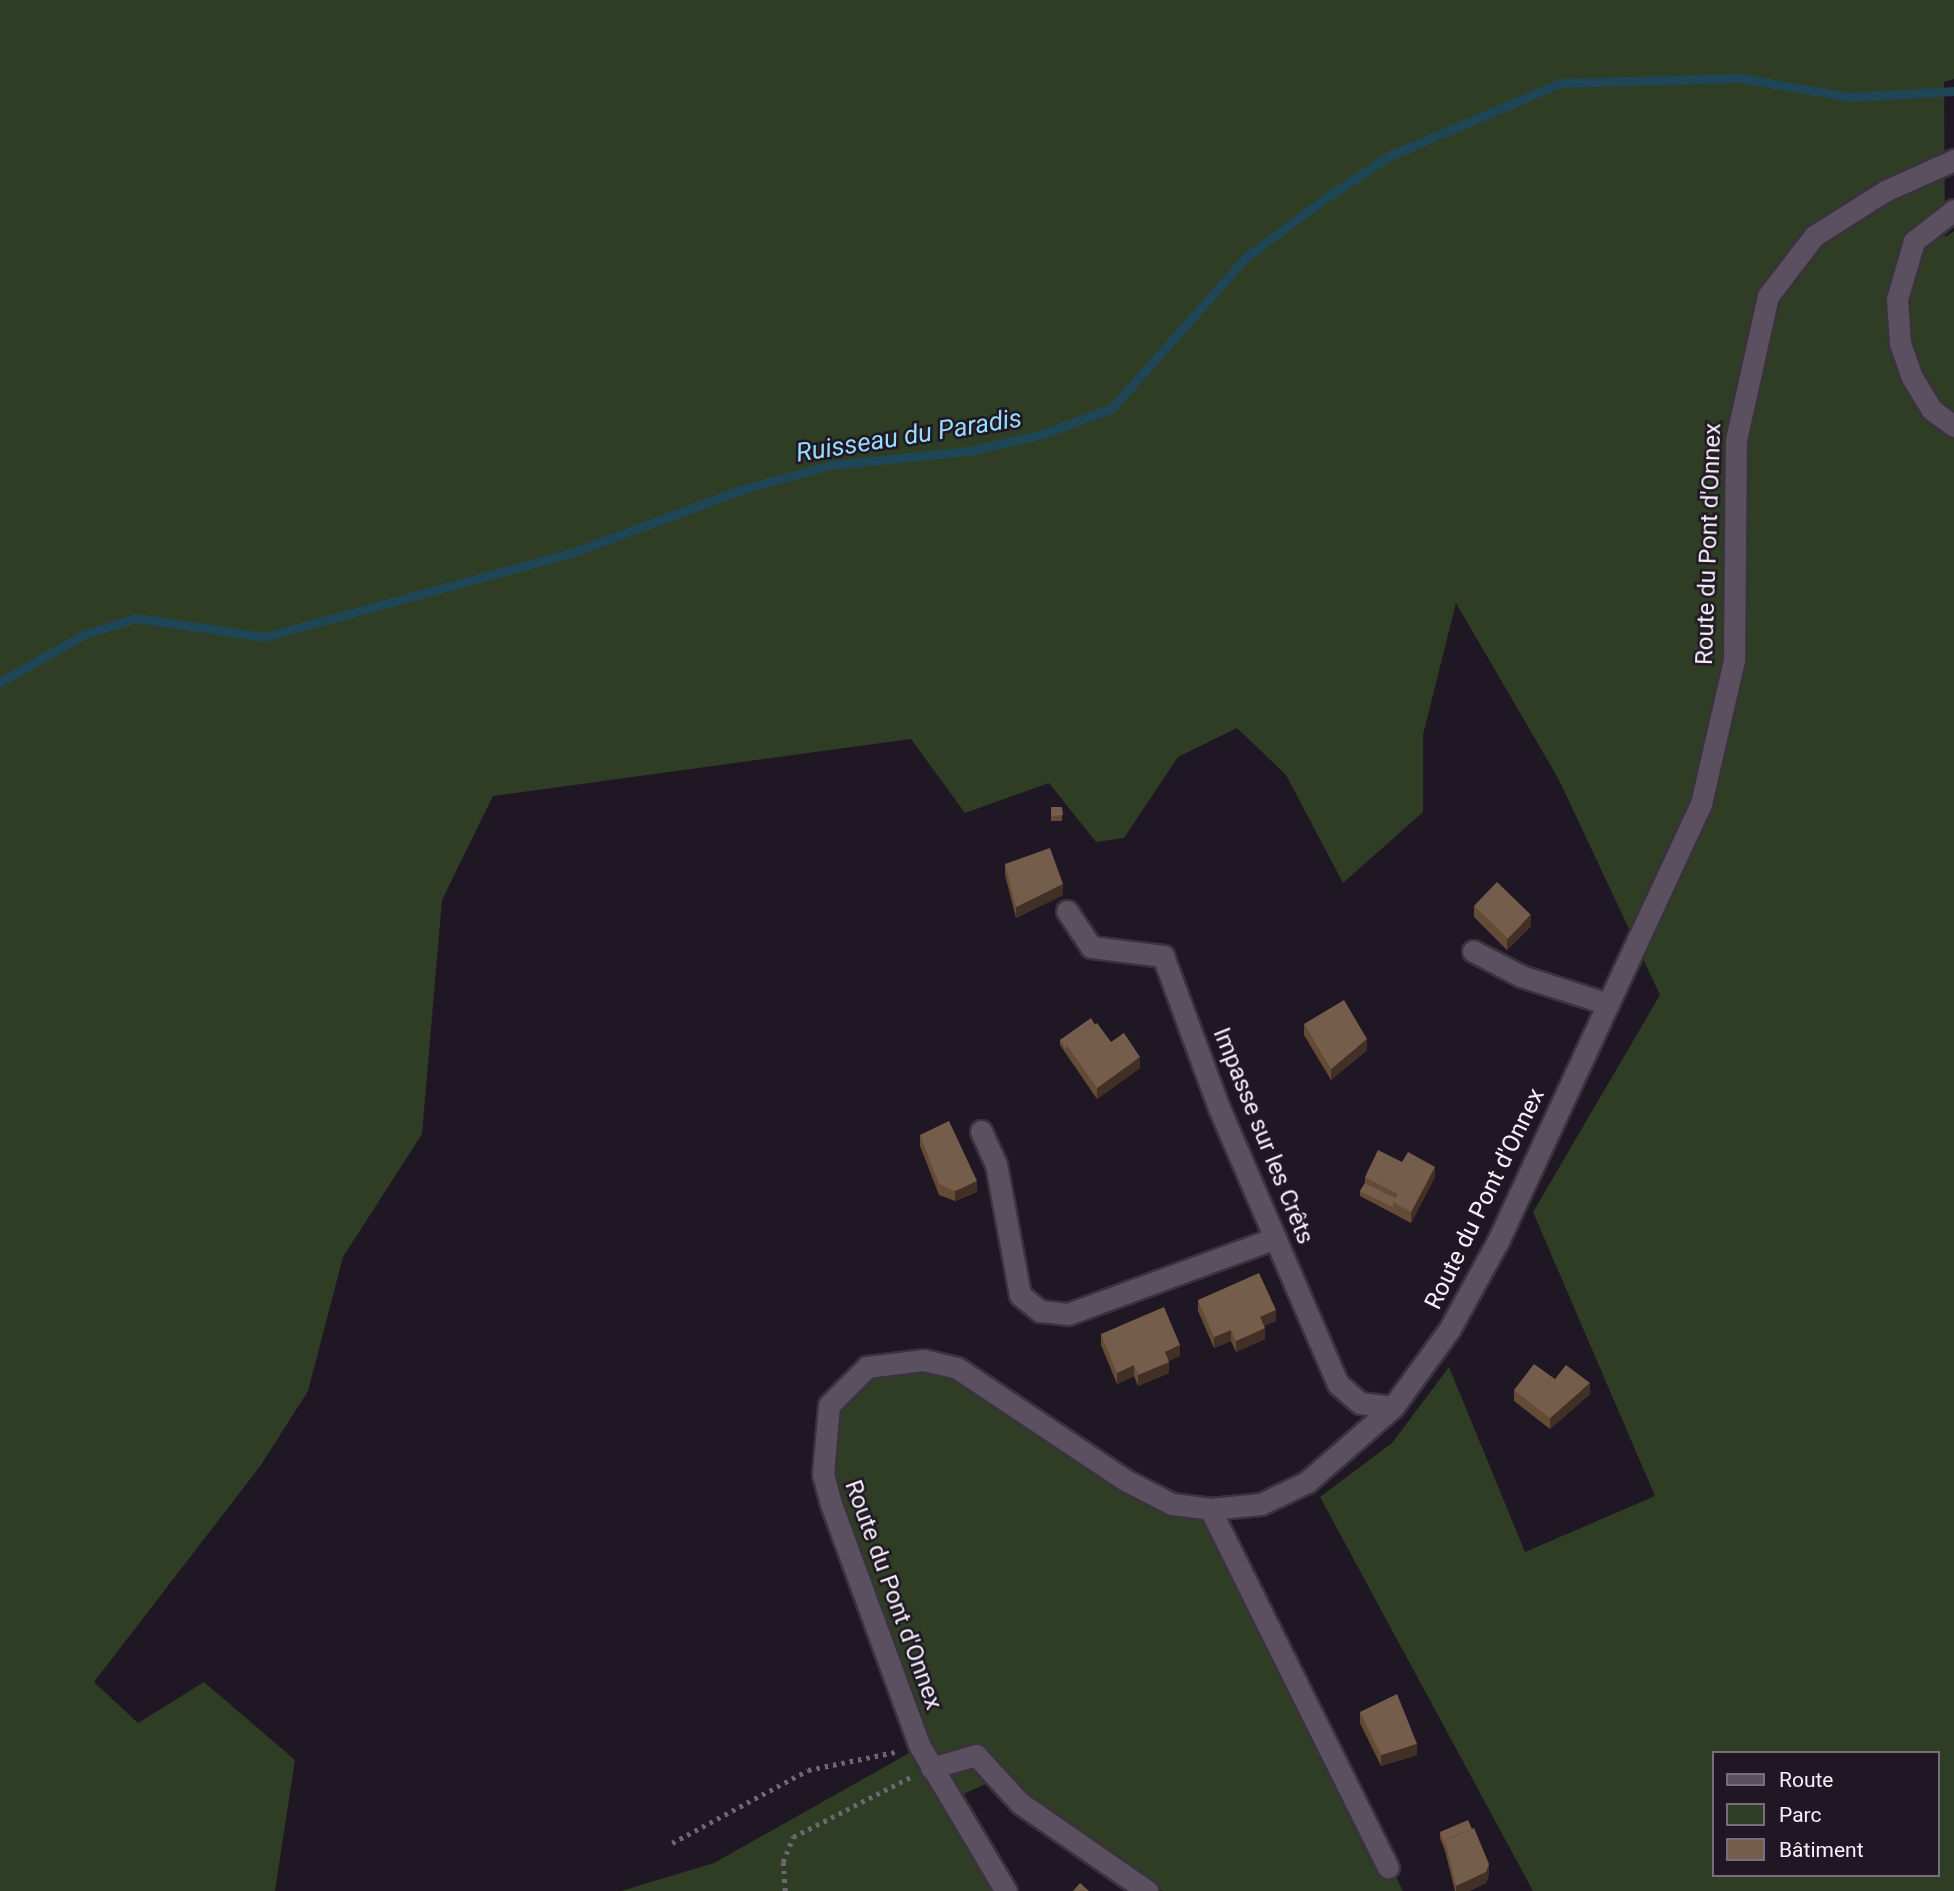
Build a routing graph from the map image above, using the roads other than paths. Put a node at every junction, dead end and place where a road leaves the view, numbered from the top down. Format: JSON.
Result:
{"nodes":[{"id":1,"x":1954,"y":159,"type":"edge"},
{"id":2,"x":1954,"y":210,"type":"edge"},
{"id":3,"x":1954,"y":426,"type":"edge"},
{"id":4,"x":1067,"y":911,"type":"dead end"},
{"id":5,"x":1473,"y":951,"type":"dead end"},
{"id":6,"x":1608,"y":1004,"type":"junction"},
{"id":7,"x":981,"y":1131,"type":"dead end"},
{"id":8,"x":1276,"y":1238,"type":"junction"},
{"id":9,"x":1392,"y":1408,"type":"junction"},
{"id":10,"x":1210,"y":1509,"type":"junction"},
{"id":11,"x":931,"y":1768,"type":"junction"},
{"id":12,"x":1388,"y":1867,"type":"dead end"},
{"id":13,"x":1006,"y":1891,"type":"edge"},
{"id":14,"x":1147,"y":1891,"type":"edge"}],
"edges":[{"from":1,"to":6,"type":"street","name":"Route du Pont d'Onnex"},
{"from":2,"to":3,"type":"street"},
{"from":4,"to":8,"type":"street","name":"Impasse sur les Crêts"},
{"from":5,"to":6,"type":"street"},
{"from":6,"to":9,"type":"street","name":"Route du Pont d'Onnex"},
{"from":7,"to":8,"type":"street"},
{"from":8,"to":9,"type":"street","name":"Impasse sur les Crêts"},
{"from":9,"to":10,"type":"street","name":"Route du Pont d'Onnex"},
{"from":10,"to":11,"type":"street","name":"Route du Pont d'Onnex"},
{"from":10,"to":12,"type":"street"},
{"from":11,"to":13,"type":"street","name":"Route du Pont d'Onnex"},
{"from":11,"to":14,"type":"street"}]}
